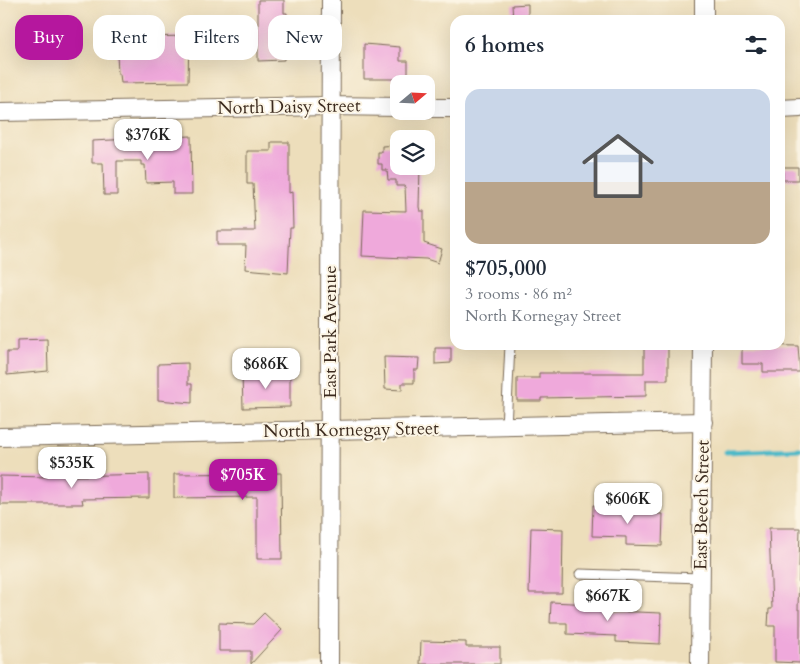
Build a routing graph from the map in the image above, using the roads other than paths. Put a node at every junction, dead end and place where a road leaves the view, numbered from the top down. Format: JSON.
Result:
{"nodes":[{"id":1,"x":331,"y":0,"type":"edge"},
{"id":2,"x":704,"y":0,"type":"edge"},
{"id":3,"x":704,"y":15,"type":"edge"},
{"id":4,"x":330,"y":106,"type":"junction"},
{"id":5,"x":390,"y":107,"type":"edge"},
{"id":6,"x":435,"y":108,"type":"edge"},
{"id":7,"x":450,"y":108,"type":"edge"},
{"id":8,"x":800,"y":108,"type":"edge"},
{"id":9,"x":785,"y":109,"type":"edge"},
{"id":10,"x":0,"y":112,"type":"edge"},
{"id":11,"x":510,"y":350,"type":"edge"},
{"id":12,"x":703,"y":350,"type":"edge"},
{"id":13,"x":703,"y":422,"type":"junction"},
{"id":14,"x":506,"y":428,"type":"junction"},
{"id":15,"x":330,"y":430,"type":"junction"},
{"id":16,"x":0,"y":437,"type":"edge"},
{"id":17,"x":580,"y":574,"type":"dead end"},
{"id":18,"x":701,"y":578,"type":"junction"},
{"id":19,"x":329,"y":664,"type":"edge"},
{"id":20,"x":700,"y":664,"type":"edge"}],
"edges":[{"from":1,"to":4,"type":"street","name":"East Park Avenue"},
{"from":2,"to":3,"type":"street"},
{"from":4,"to":5,"type":"street","name":"North Daisy Street"},
{"from":4,"to":10,"type":"street","name":"North Daisy Street"},
{"from":4,"to":15,"type":"street","name":"East Park Avenue"},
{"from":6,"to":7,"type":"street"},
{"from":8,"to":9,"type":"street"},
{"from":11,"to":14,"type":"lane"},
{"from":12,"to":13,"type":"street","name":"East Beech Street"},
{"from":13,"to":14,"type":"street","name":"North Kornegay Street"},
{"from":13,"to":18,"type":"street","name":"East Beech Street"},
{"from":14,"to":15,"type":"street","name":"North Kornegay Street"},
{"from":15,"to":16,"type":"street","name":"North Kornegay Street"},
{"from":15,"to":19,"type":"street","name":"East Park Avenue"},
{"from":17,"to":18,"type":"lane"},
{"from":18,"to":20,"type":"street","name":"East Beech Street"}]}
